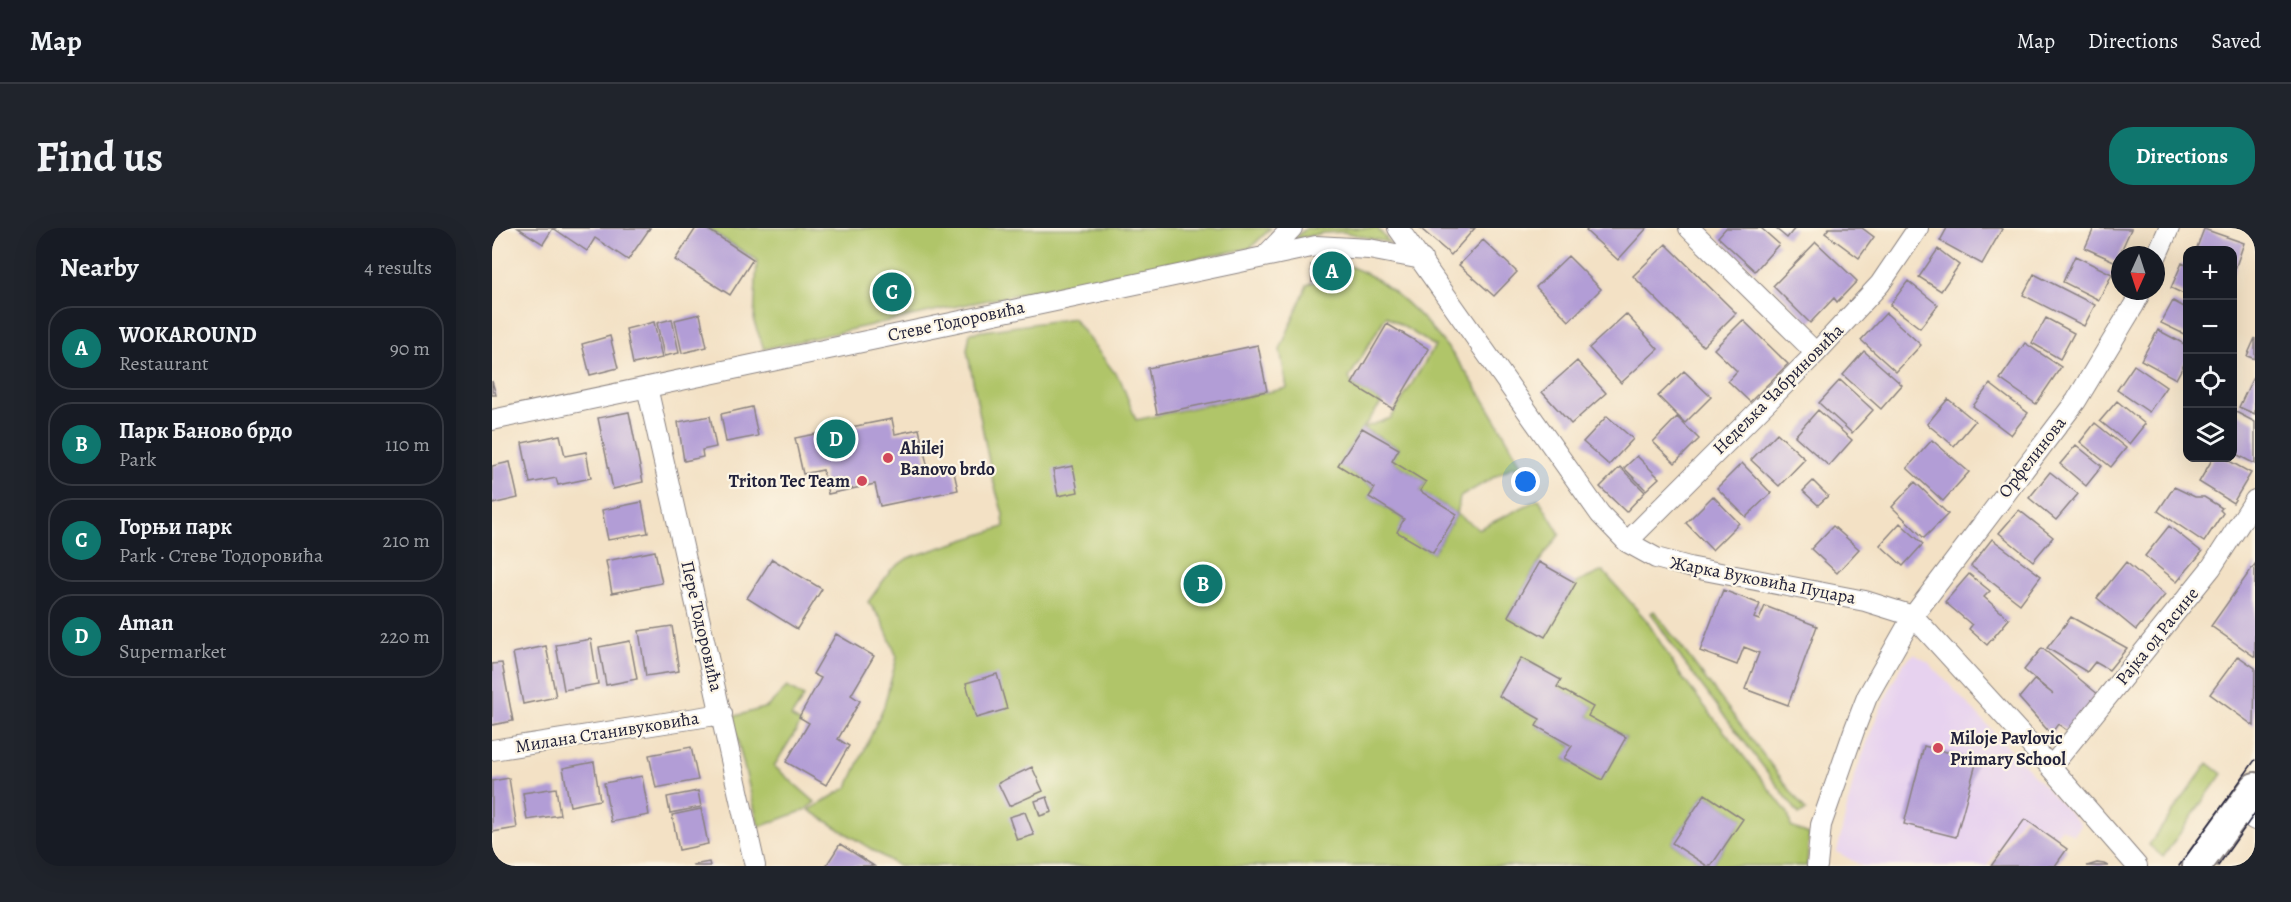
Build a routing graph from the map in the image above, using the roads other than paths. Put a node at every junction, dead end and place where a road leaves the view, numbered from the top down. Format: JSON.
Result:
{"nodes":[{"id":1,"x":1292,"y":228,"type":"edge"},
{"id":2,"x":1398,"y":228,"type":"edge"},
{"id":3,"x":1918,"y":228,"type":"edge"},
{"id":4,"x":2169,"y":228,"type":"edge"},
{"id":5,"x":1694,"y":230,"type":"edge"},
{"id":6,"x":2161,"y":246,"type":"edge"},
{"id":7,"x":1267,"y":254,"type":"junction"},
{"id":8,"x":1422,"y":259,"type":"junction"},
{"id":9,"x":2136,"y":300,"type":"edge"},
{"id":10,"x":1816,"y":353,"type":"junction"},
{"id":11,"x":647,"y":387,"type":"junction"},
{"id":12,"x":492,"y":420,"type":"edge"},
{"id":13,"x":2255,"y":500,"type":"edge"},
{"id":14,"x":1627,"y":542,"type":"junction"},
{"id":15,"x":1913,"y":616,"type":"junction"},
{"id":16,"x":722,"y":714,"type":"junction"},
{"id":17,"x":492,"y":750,"type":"edge"},
{"id":18,"x":2051,"y":767,"type":"junction"},
{"id":19,"x":2250,"y":806,"type":"edge"},
{"id":20,"x":755,"y":866,"type":"edge"},
{"id":21,"x":1817,"y":866,"type":"edge"},
{"id":22,"x":2137,"y":866,"type":"edge"},
{"id":23,"x":2197,"y":866,"type":"edge"}],
"edges":[{"from":1,"to":7,"type":"street"},
{"from":2,"to":8,"type":"street","name":"Жарка Вуковића Пуцара"},
{"from":3,"to":10,"type":"street","name":"Недељка Чабриновића"},
{"from":4,"to":6,"type":"street"},
{"from":5,"to":10,"type":"street"},
{"from":7,"to":8,"type":"street","name":"Стеве Тодоровића"},
{"from":7,"to":11,"type":"street","name":"Стеве Тодоровића"},
{"from":8,"to":14,"type":"street","name":"Жарка Вуковића Пуцара"},
{"from":9,"to":15,"type":"street","name":"Орфелинова"},
{"from":10,"to":14,"type":"street","name":"Недељка Чабриновића"},
{"from":11,"to":12,"type":"street","name":"Стеве Тодоровића"},
{"from":11,"to":16,"type":"street","name":"Пере Тодоровића"},
{"from":13,"to":18,"type":"street","name":"Рајка од Расине"},
{"from":14,"to":15,"type":"street","name":"Жарка Вуковића Пуцара"},
{"from":15,"to":18,"type":"street"},
{"from":15,"to":21,"type":"street"},
{"from":16,"to":17,"type":"street","name":"Милана Станивуковића"},
{"from":16,"to":20,"type":"street","name":"Пере Тодоровића"},
{"from":18,"to":22,"type":"street"},
{"from":19,"to":23,"type":"main road"}]}
